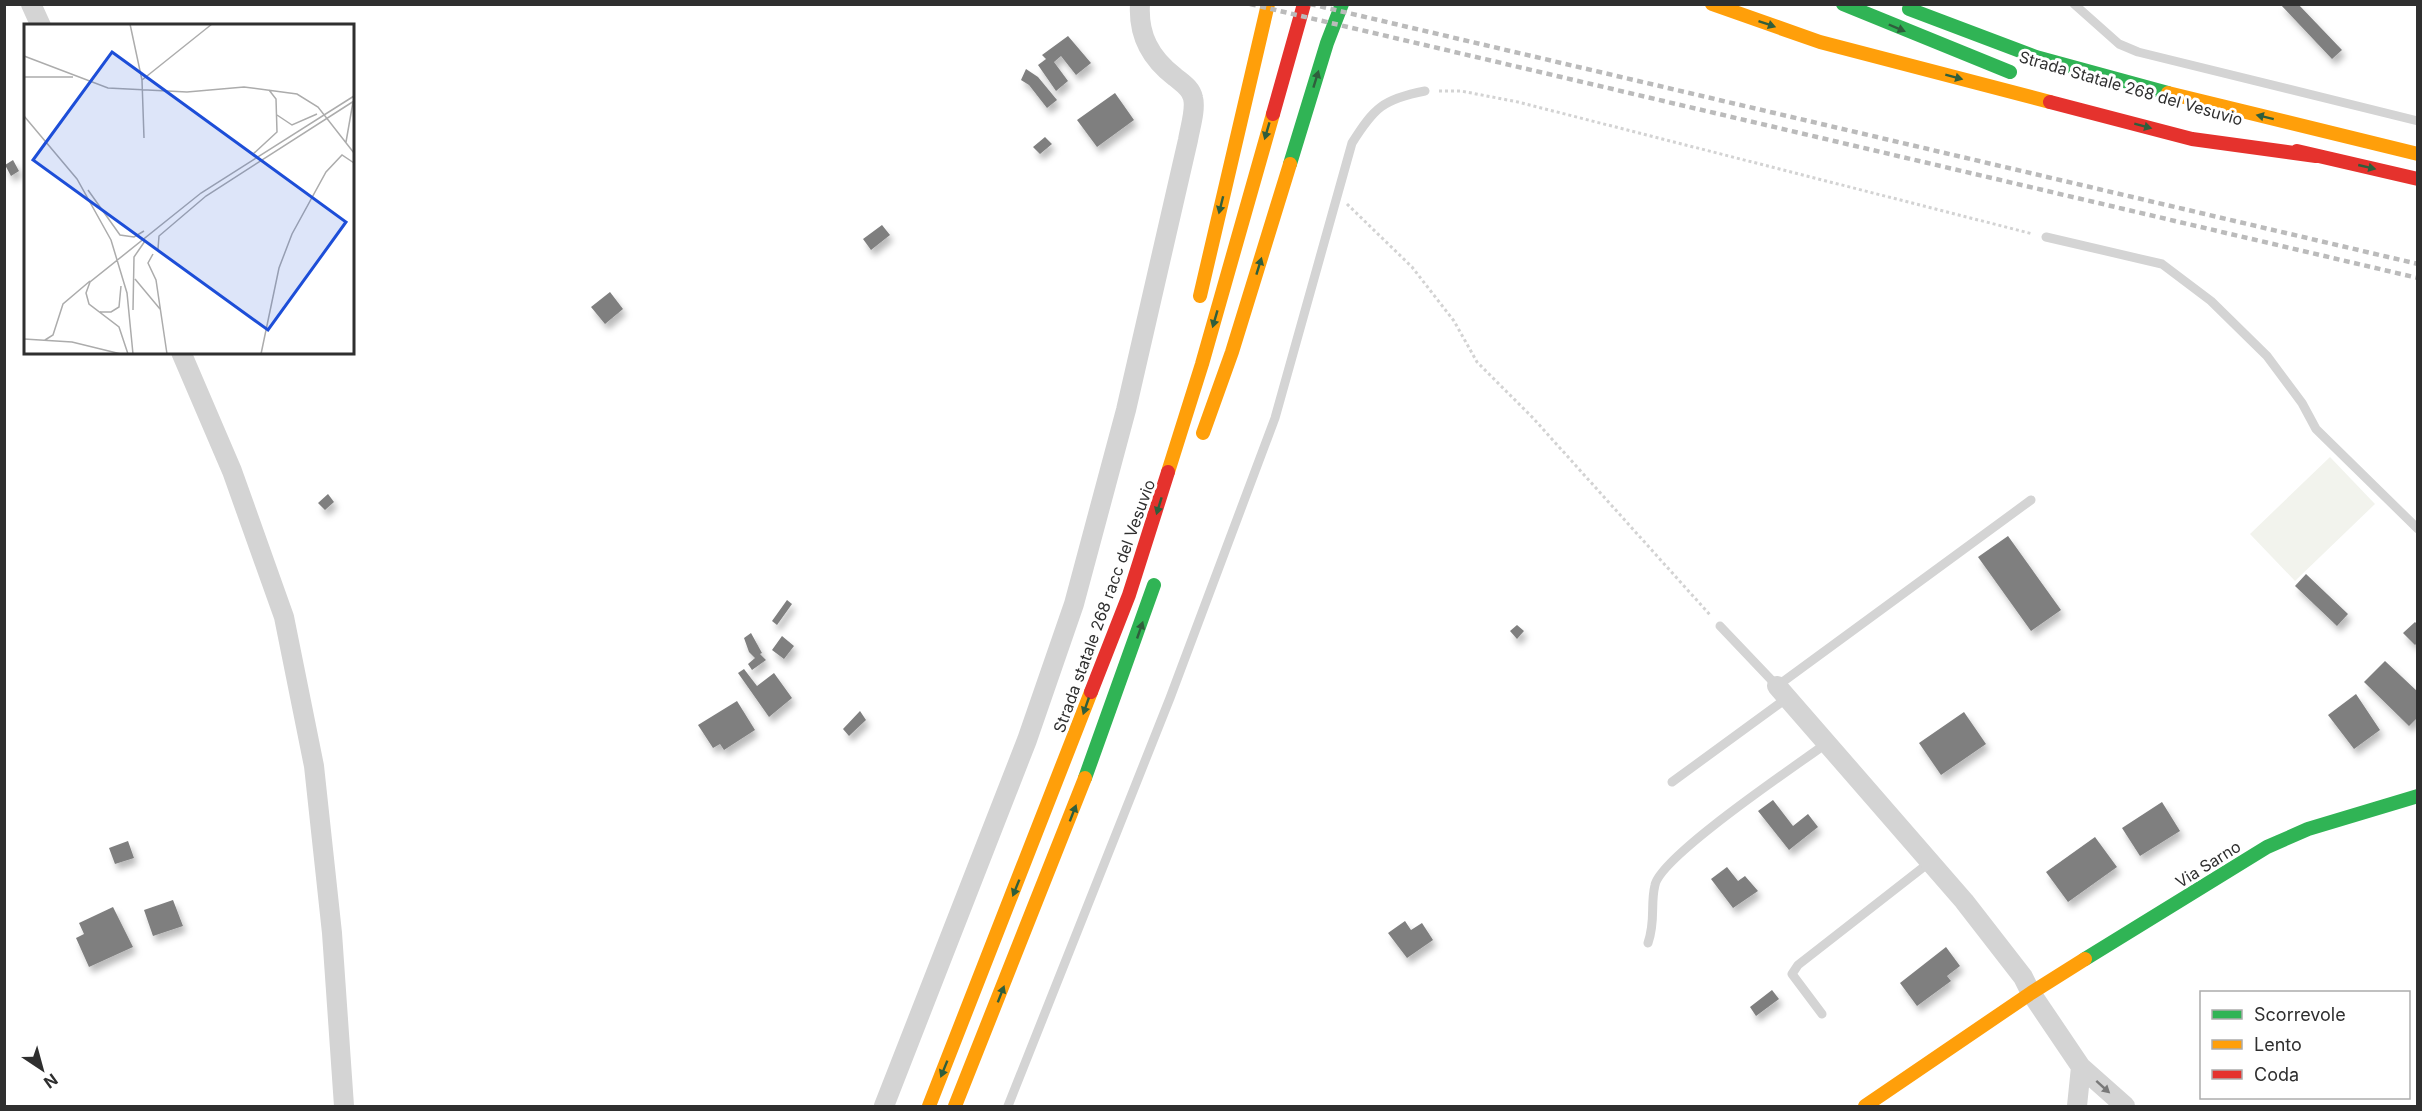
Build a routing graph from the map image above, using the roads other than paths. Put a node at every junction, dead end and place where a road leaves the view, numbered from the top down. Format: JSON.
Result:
{"nodes":[{"id":1,"x":31,"y":4,"type":"edge"},
{"id":2,"x":1140,"y":4,"type":"edge"},
{"id":3,"x":1268,"y":4,"type":"edge"},
{"id":4,"x":1304,"y":4,"type":"edge"},
{"id":5,"x":1342,"y":4,"type":"edge"},
{"id":6,"x":1712,"y":4,"type":"edge"},
{"id":7,"x":1843,"y":4,"type":"edge"},
{"id":8,"x":1899,"y":4,"type":"edge"},
{"id":9,"x":2074,"y":4,"type":"edge"},
{"id":10,"x":40,"y":24,"type":"edge"},
{"id":11,"x":1296,"y":35,"type":"junction"},
{"id":12,"x":2020,"y":75,"type":"dead end"},
{"id":13,"x":1425,"y":91,"type":"road end"},
{"id":14,"x":2418,"y":121,"type":"edge"},
{"id":15,"x":2198,"y":125,"type":"dead end"},
{"id":16,"x":2418,"y":154,"type":"edge"},
{"id":17,"x":2316,"y":156,"type":"junction"},
{"id":18,"x":2418,"y":179,"type":"edge"},
{"id":19,"x":2046,"y":237,"type":"road end"},
{"id":20,"x":1198,"y":307,"type":"dead end"},
{"id":21,"x":182,"y":354,"type":"edge"},
{"id":22,"x":1174,"y":407,"type":"dead end"},
{"id":23,"x":2031,"y":501,"type":"dead end"},
{"id":24,"x":2418,"y":529,"type":"edge"},
{"id":25,"x":1158,"y":574,"type":"dead end"},
{"id":26,"x":1720,"y":626,"type":"road end"},
{"id":27,"x":1106,"y":651,"type":"junction"},
{"id":28,"x":1782,"y":692,"type":"junction"},
{"id":29,"x":1827,"y":743,"type":"junction"},
{"id":30,"x":1672,"y":782,"type":"dead end"},
{"id":31,"x":2418,"y":796,"type":"edge"},
{"id":32,"x":1930,"y":862,"type":"junction"},
{"id":33,"x":1648,"y":943,"type":"dead end"},
{"id":34,"x":2031,"y":993,"type":"junction"},
{"id":35,"x":1822,"y":1014,"type":"dead end"},
{"id":36,"x":988,"y":1026,"type":"junction"},
{"id":37,"x":2081,"y":1067,"type":"junction"},
{"id":38,"x":344,"y":1107,"type":"edge"},
{"id":39,"x":884,"y":1107,"type":"edge"},
{"id":40,"x":929,"y":1107,"type":"edge"},
{"id":41,"x":955,"y":1107,"type":"edge"},
{"id":42,"x":967,"y":1107,"type":"edge"},
{"id":43,"x":1008,"y":1107,"type":"edge"},
{"id":44,"x":1865,"y":1107,"type":"edge"},
{"id":45,"x":2077,"y":1107,"type":"edge"},
{"id":46,"x":2125,"y":1107,"type":"edge"}],
"edges":[{"from":1,"to":10,"type":"street"},
{"from":2,"to":39,"type":"street"},
{"from":3,"to":20,"type":"main road","one_way":true},
{"from":4,"to":11,"type":"main road","name":"Strada statale 268 racc del Vesuvio"},
{"from":11,"to":5,"type":"main road","name":"Strada statale 268 racc del Vesuvio","one_way":true},
{"from":6,"to":17,"type":"main road","one_way":true},
{"from":7,"to":12,"type":"main road","name":"Strada Statale 268 del Vesuvio","one_way":true},
{"from":16,"to":8,"type":"main road","name":"Strada Statale 268 del Vesuvio","one_way":true},
{"from":9,"to":14,"type":"lane"},
{"from":11,"to":27,"type":"main road","name":"Strada statale 268 racc del Vesuvio","one_way":true},
{"from":13,"to":43,"type":"lane"},
{"from":15,"to":17,"type":"main road","name":"Strada Statale 268 del Vesuvio"},
{"from":17,"to":18,"type":"main road","name":"Strada Statale 268 del Vesuvio","one_way":true},
{"from":19,"to":24,"type":"lane"},
{"from":21,"to":38,"type":"street"},
{"from":22,"to":27,"type":"main road"},
{"from":23,"to":28,"type":"lane"},
{"from":36,"to":25,"type":"main road","one_way":true},
{"from":26,"to":28,"type":"lane"},
{"from":27,"to":40,"type":"main road","name":"Strada statale 268 racc del Vesuvio","one_way":true},
{"from":28,"to":29,"type":"street"},
{"from":28,"to":30,"type":"lane"},
{"from":29,"to":32,"type":"street"},
{"from":29,"to":33,"type":"lane"},
{"from":31,"to":34,"type":"main road","name":"Via Sarno"},
{"from":32,"to":34,"type":"street"},
{"from":32,"to":35,"type":"lane"},
{"from":34,"to":37,"type":"street"},
{"from":34,"to":44,"type":"main road","name":"Via Sarno"},
{"from":36,"to":41,"type":"main road"},
{"from":36,"to":42,"type":"main road"},
{"from":37,"to":45,"type":"street"},
{"from":37,"to":46,"type":"street","one_way":true}]}
